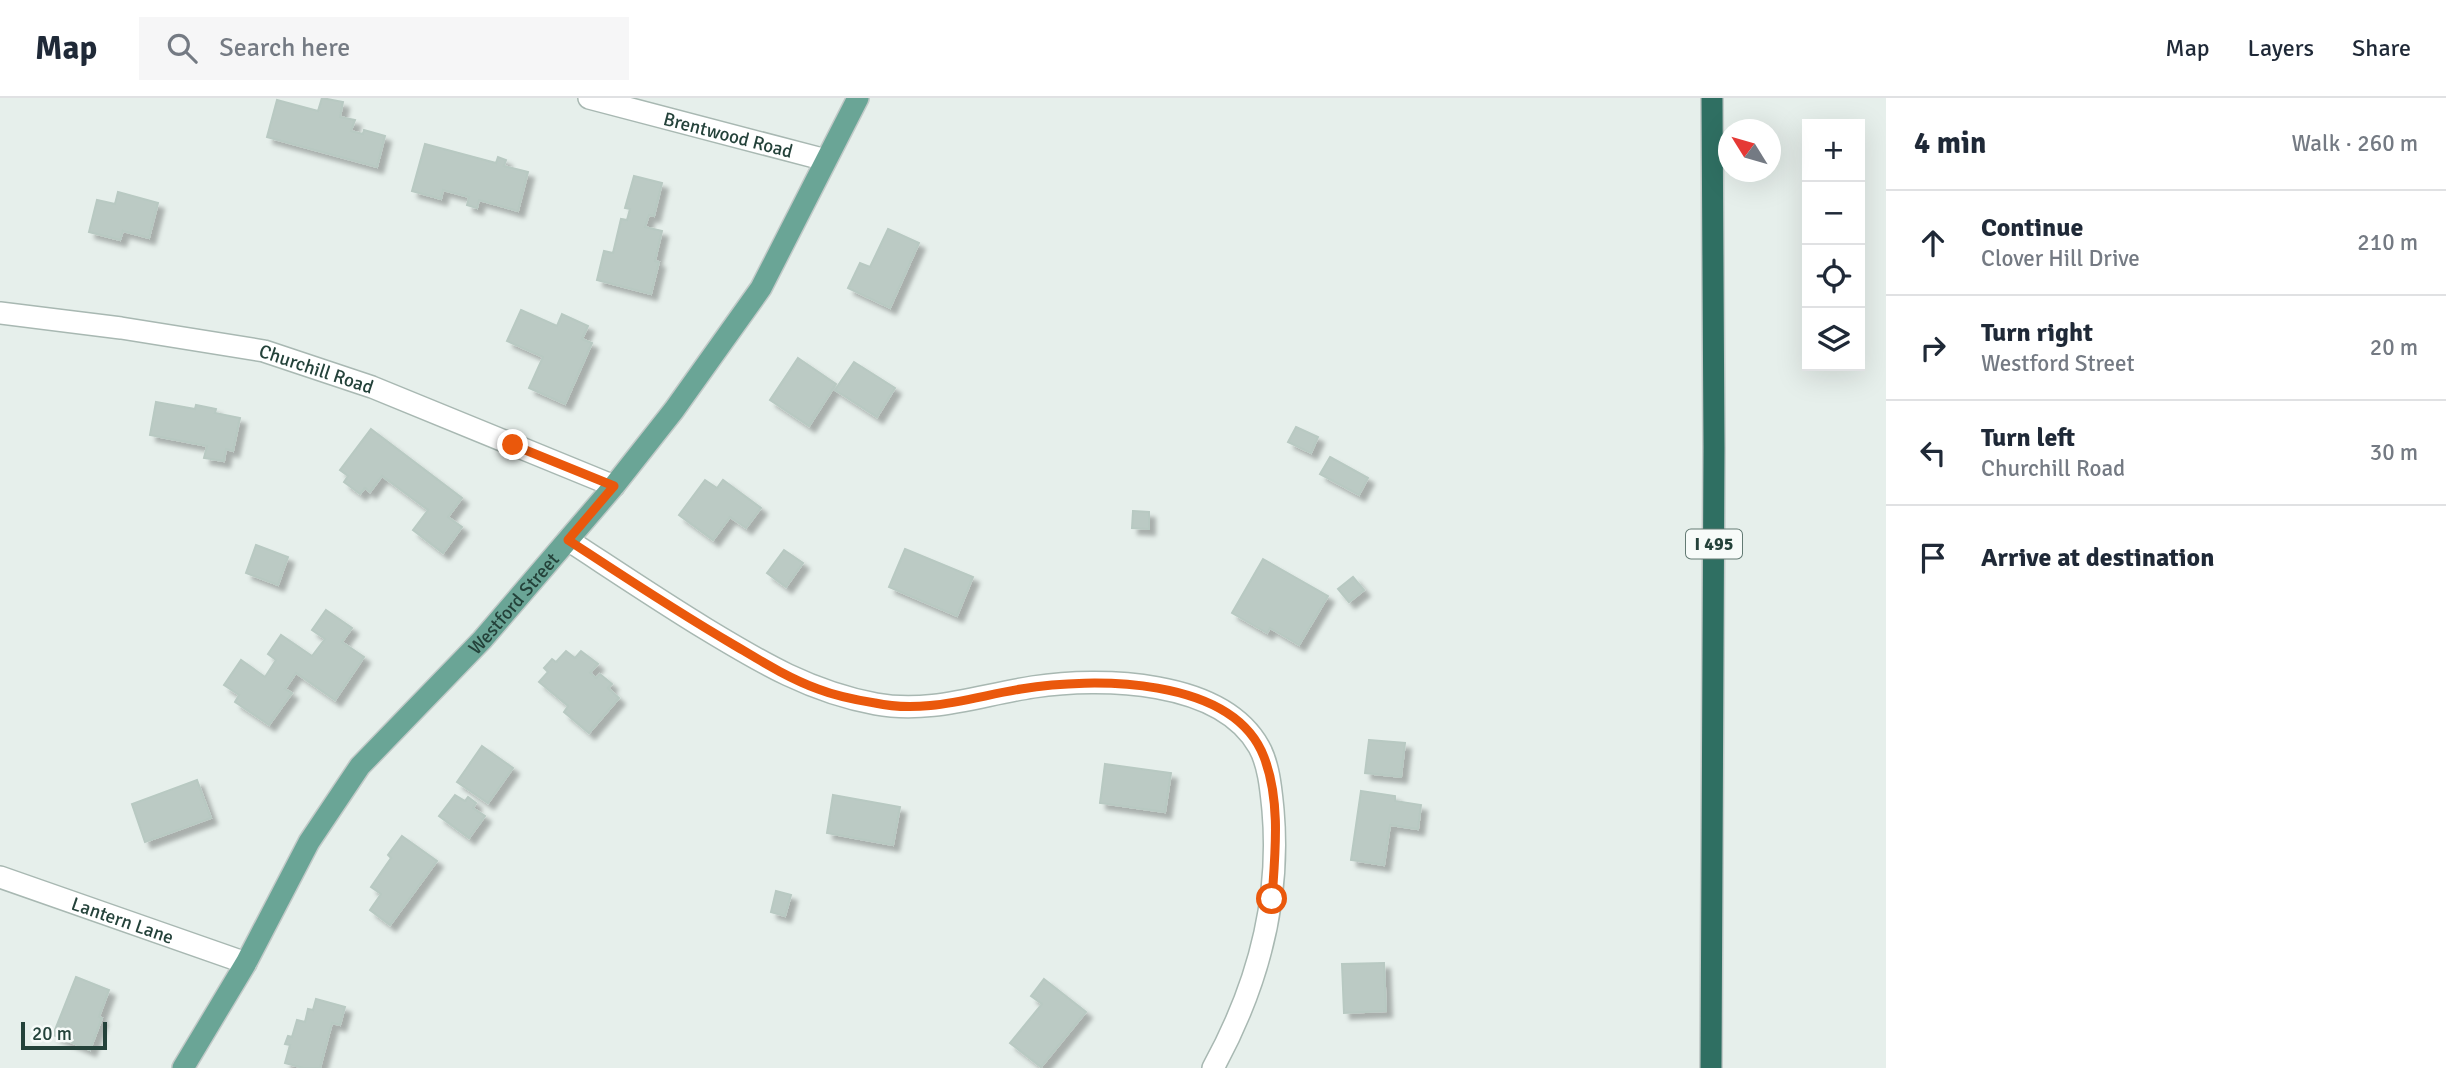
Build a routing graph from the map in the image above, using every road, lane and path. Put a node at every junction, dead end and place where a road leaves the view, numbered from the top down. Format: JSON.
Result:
{"nodes":[{"id":1,"x":589,"y":98,"type":"edge"},
{"id":2,"x":858,"y":98,"type":"edge"},
{"id":3,"x":1712,"y":98,"type":"edge"},
{"id":4,"x":826,"y":160,"type":"junction"},
{"id":5,"x":0,"y":313,"type":"edge"},
{"id":6,"x":614,"y":486,"type":"junction"},
{"id":7,"x":568,"y":540,"type":"junction"},
{"id":8,"x":0,"y":877,"type":"edge"},
{"id":9,"x":246,"y":963,"type":"junction"},
{"id":10,"x":183,"y":1068,"type":"edge"},
{"id":11,"x":1213,"y":1068,"type":"edge"},
{"id":12,"x":1711,"y":1068,"type":"edge"}],
"edges":[{"from":1,"to":4,"type":"street","name":"Brentwood Road"},
{"from":2,"to":4,"type":"main road","name":"Westford Street"},
{"from":3,"to":12,"type":"highway","number":"I 495"},
{"from":4,"to":6,"type":"main road","name":"Westford Street"},
{"from":5,"to":6,"type":"street","name":"Churchill Road"},
{"from":6,"to":7,"type":"main road","name":"Westford Street"},
{"from":7,"to":9,"type":"main road","name":"Westford Street"},
{"from":7,"to":11,"type":"street"},
{"from":8,"to":9,"type":"street","name":"Lantern Lane"},
{"from":9,"to":10,"type":"main road","name":"Westford Street"}]}
